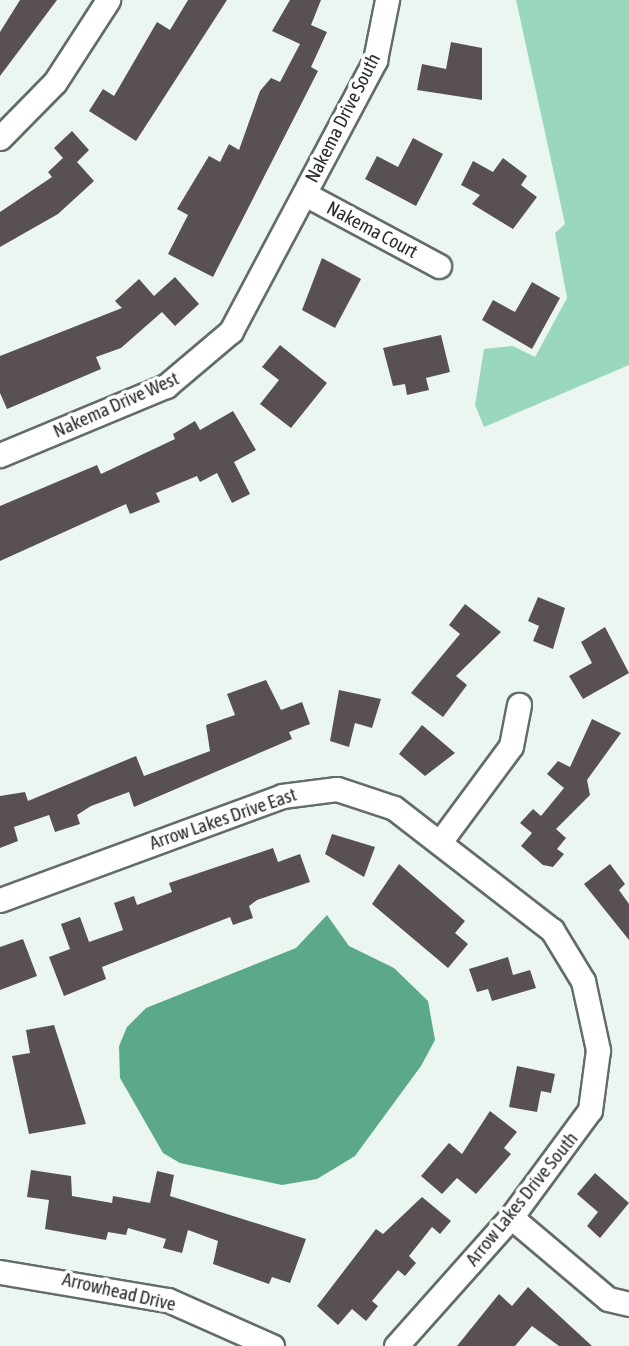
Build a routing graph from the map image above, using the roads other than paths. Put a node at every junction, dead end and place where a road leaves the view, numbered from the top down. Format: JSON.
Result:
{"nodes":[{"id":1,"x":107,"y":0,"type":"edge"},
{"id":2,"x":387,"y":0,"type":"edge"},
{"id":3,"x":0,"y":138,"type":"edge"},
{"id":4,"x":305,"y":194,"type":"junction"},
{"id":5,"x":439,"y":267,"type":"dead end"},
{"id":6,"x":0,"y":455,"type":"edge"},
{"id":7,"x":519,"y":705,"type":"dead end"},
{"id":8,"x":440,"y":842,"type":"junction"},
{"id":9,"x":0,"y":900,"type":"edge"},
{"id":10,"x":511,"y":1217,"type":"junction"},
{"id":11,"x":0,"y":1272,"type":"edge"},
{"id":12,"x":629,"y":1304,"type":"edge"},
{"id":13,"x":272,"y":1346,"type":"edge"},
{"id":14,"x":397,"y":1346,"type":"edge"}],
"edges":[{"from":1,"to":3,"type":"street"},
{"from":2,"to":4,"type":"street","name":"Nakema Drive South"},
{"from":4,"to":5,"type":"street","name":"Nakema Court"},
{"from":4,"to":6,"type":"street","name":"Nakema Drive West"},
{"from":7,"to":8,"type":"street"},
{"from":8,"to":9,"type":"street","name":"Arrow Lakes Drive East"},
{"from":8,"to":10,"type":"street","name":"Arrow Lakes Drive South"},
{"from":10,"to":12,"type":"street"},
{"from":10,"to":14,"type":"street","name":"Arrow Lakes Drive South"},
{"from":11,"to":13,"type":"street","name":"Arrowhead Drive"}]}
